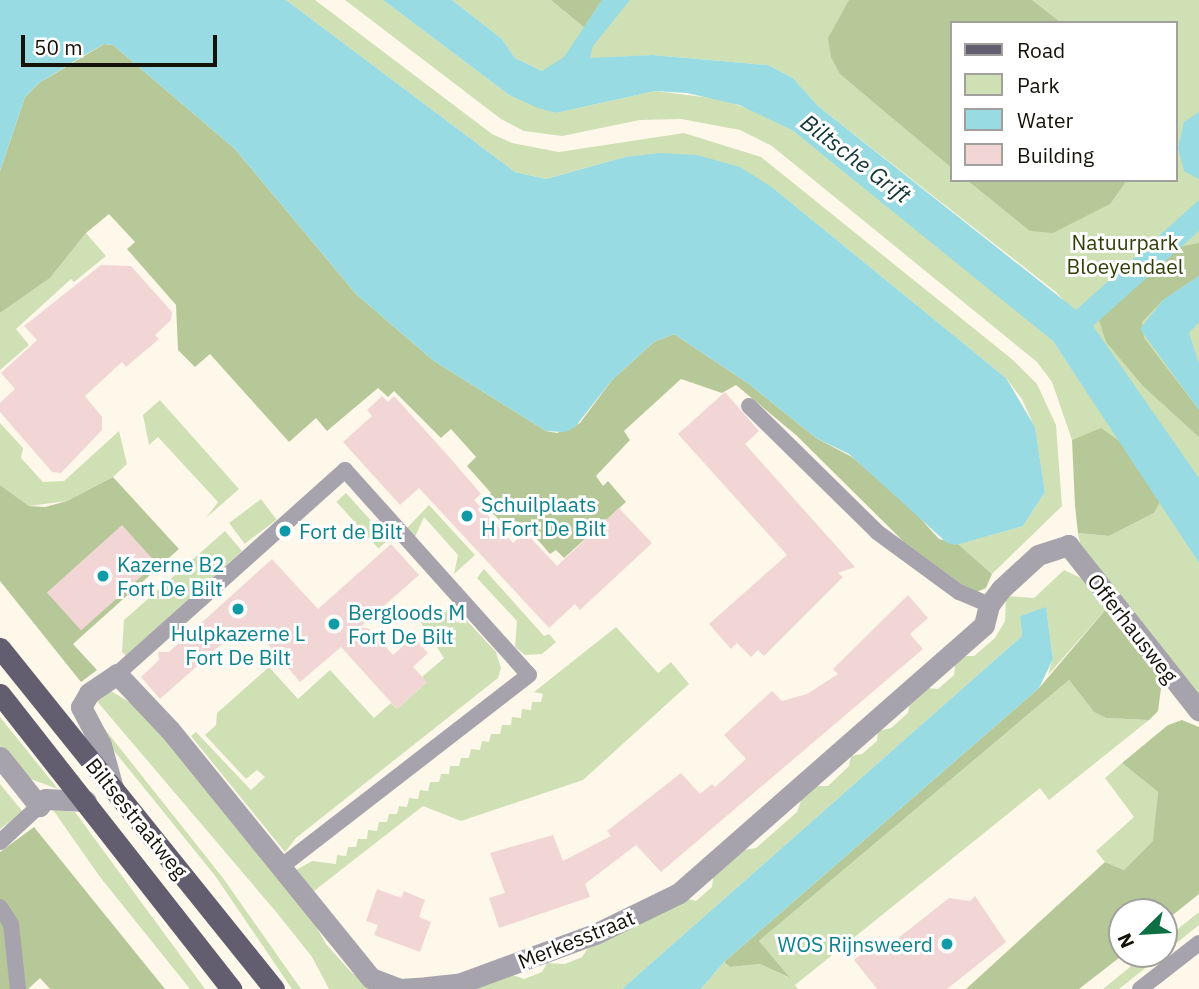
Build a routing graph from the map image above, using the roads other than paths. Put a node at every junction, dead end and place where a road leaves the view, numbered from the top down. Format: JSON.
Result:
{"nodes":[{"id":1,"x":748,"y":406,"type":"dead end"},
{"id":2,"x":1068,"y":545,"type":"joint"},
{"id":3,"x":989,"y":605,"type":"junction"},
{"id":4,"x":0,"y":648,"type":"edge"},
{"id":5,"x":117,"y":674,"type":"junction"},
{"id":6,"x":0,"y":694,"type":"edge"},
{"id":7,"x":1199,"y":711,"type":"edge"},
{"id":8,"x":0,"y":757,"type":"edge"},
{"id":9,"x":113,"y":788,"type":"junction"},
{"id":10,"x":86,"y":800,"type":"junction"},
{"id":11,"x":39,"y":806,"type":"junction"},
{"id":12,"x":0,"y":842,"type":"edge"},
{"id":13,"x":282,"y":866,"type":"junction"},
{"id":14,"x":0,"y":907,"type":"edge"},
{"id":15,"x":1199,"y":943,"type":"edge"},
{"id":16,"x":18,"y":989,"type":"edge"},
{"id":17,"x":231,"y":989,"type":"edge"},
{"id":18,"x":274,"y":989,"type":"edge"},
{"id":19,"x":1140,"y":989,"type":"edge"}],
"edges":[{"from":1,"to":3,"type":"lane"},
{"from":2,"to":3,"type":"street","name":"Merkesstraat"},
{"from":2,"to":7,"type":"street","name":"Offerhausweg"},
{"from":3,"to":13,"type":"street","name":"Merkesstraat"},
{"from":4,"to":9,"type":"main road","name":"Biltsestraatweg"},
{"from":5,"to":9,"type":"street"},
{"from":5,"to":13,"type":"street","name":"Merkesstraat"},
{"from":5,"to":13,"type":"lane"},
{"from":6,"to":10,"type":"main road","name":"Biltsestraatweg"},
{"from":8,"to":11,"type":"street"},
{"from":9,"to":18,"type":"main road","name":"Biltsestraatweg"},
{"from":10,"to":11,"type":"street"},
{"from":10,"to":17,"type":"main road","name":"Biltsestraatweg"},
{"from":11,"to":12,"type":"lane"},
{"from":14,"to":16,"type":"lane"},
{"from":15,"to":19,"type":"lane"}]}
